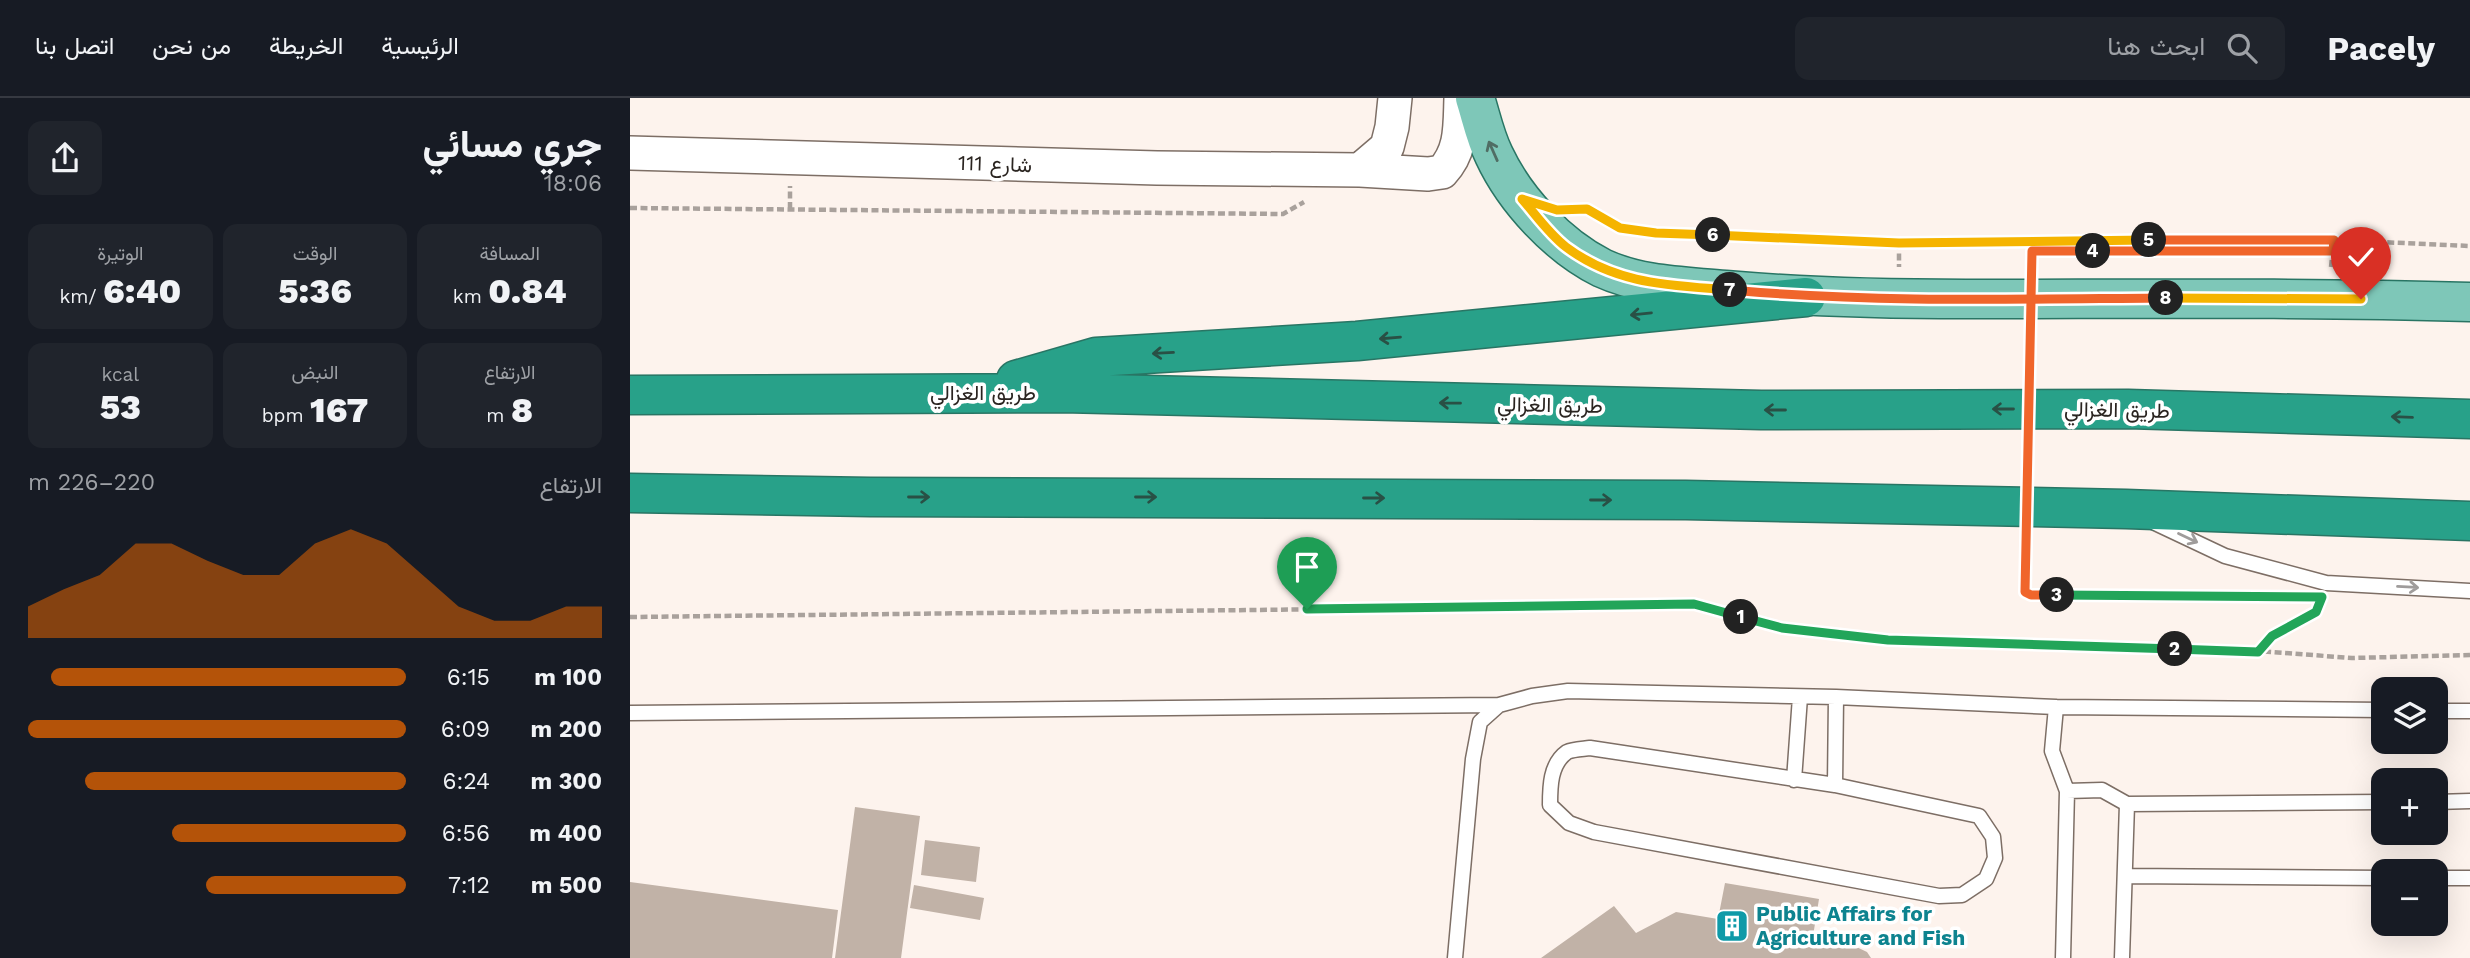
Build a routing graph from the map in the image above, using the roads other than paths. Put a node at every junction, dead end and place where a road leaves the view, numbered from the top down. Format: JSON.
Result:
{"nodes":[{"id":1,"x":1395,"y":98,"type":"edge"},
{"id":2,"x":1461,"y":98,"type":"edge"},
{"id":3,"x":1475,"y":98,"type":"edge"},
{"id":4,"x":630,"y":153,"type":"edge"},
{"id":5,"x":1360,"y":170,"type":"junction"},
{"id":6,"x":1806,"y":297,"type":"junction"},
{"id":7,"x":2470,"y":302,"type":"edge"},
{"id":8,"x":974,"y":393,"type":"junction"},
{"id":9,"x":630,"y":395,"type":"edge"},
{"id":10,"x":2470,"y":419,"type":"edge"},
{"id":11,"x":630,"y":493,"type":"edge"},
{"id":12,"x":870,"y":497,"type":"junction"},
{"id":13,"x":2126,"y":509,"type":"junction"},
{"id":14,"x":630,"y":520,"type":"edge"},
{"id":15,"x":2470,"y":523,"type":"edge"},
{"id":16,"x":2470,"y":591,"type":"edge"},
{"id":17,"x":1800,"y":697,"type":"junction"},
{"id":18,"x":1836,"y":697,"type":"junction"},
{"id":19,"x":1499,"y":705,"type":"junction"},
{"id":20,"x":2056,"y":707,"type":"junction"},
{"id":21,"x":2371,"y":710,"type":"edge"},
{"id":22,"x":2448,"y":711,"type":"edge"},
{"id":23,"x":2470,"y":711,"type":"edge"},
{"id":24,"x":630,"y":713,"type":"edge"},
{"id":25,"x":1794,"y":780,"type":"junction"},
{"id":26,"x":1835,"y":785,"type":"junction"},
{"id":27,"x":2067,"y":791,"type":"junction"},
{"id":28,"x":2470,"y":801,"type":"edge"},
{"id":29,"x":2371,"y":802,"type":"edge"},
{"id":30,"x":2448,"y":802,"type":"edge"},
{"id":31,"x":2127,"y":804,"type":"junction"},
{"id":32,"x":2125,"y":877,"type":"junction"},
{"id":33,"x":2371,"y":878,"type":"edge"},
{"id":34,"x":2448,"y":878,"type":"edge"},
{"id":35,"x":2470,"y":878,"type":"edge"},
{"id":36,"x":1455,"y":958,"type":"edge"},
{"id":37,"x":2063,"y":958,"type":"edge"},
{"id":38,"x":2122,"y":958,"type":"edge"}],
"edges":[{"from":1,"to":5,"type":"street"},
{"from":2,"to":5,"type":"street","name":"شارع 111"},
{"from":6,"to":3,"type":"main road","one_way":true},
{"from":4,"to":5,"type":"street","name":"شارع 111"},
{"from":6,"to":7,"type":"main road"},
{"from":6,"to":8,"type":"highway","one_way":true},
{"from":8,"to":9,"type":"highway","name":"طريق الغزالي"},
{"from":10,"to":8,"type":"highway","name":"طريق الغزالي","one_way":true},
{"from":11,"to":12,"type":"highway"},
{"from":12,"to":13,"type":"highway","one_way":true},
{"from":12,"to":14,"type":"highway"},
{"from":13,"to":15,"type":"highway"},
{"from":13,"to":16,"type":"lane","one_way":true},
{"from":17,"to":18,"type":"lane"},
{"from":17,"to":19,"type":"lane"},
{"from":17,"to":25,"type":"lane"},
{"from":18,"to":20,"type":"lane"},
{"from":18,"to":26,"type":"lane"},
{"from":19,"to":24,"type":"lane"},
{"from":19,"to":36,"type":"lane"},
{"from":20,"to":21,"type":"lane"},
{"from":20,"to":27,"type":"lane"},
{"from":22,"to":23,"type":"lane"},
{"from":25,"to":26,"type":"lane"},
{"from":25,"to":26,"type":"lane"},
{"from":27,"to":31,"type":"lane"},
{"from":27,"to":37,"type":"lane"},
{"from":28,"to":30,"type":"lane"},
{"from":29,"to":31,"type":"lane"},
{"from":31,"to":32,"type":"lane"},
{"from":32,"to":33,"type":"lane"},
{"from":32,"to":38,"type":"lane"},
{"from":34,"to":35,"type":"lane"}]}
